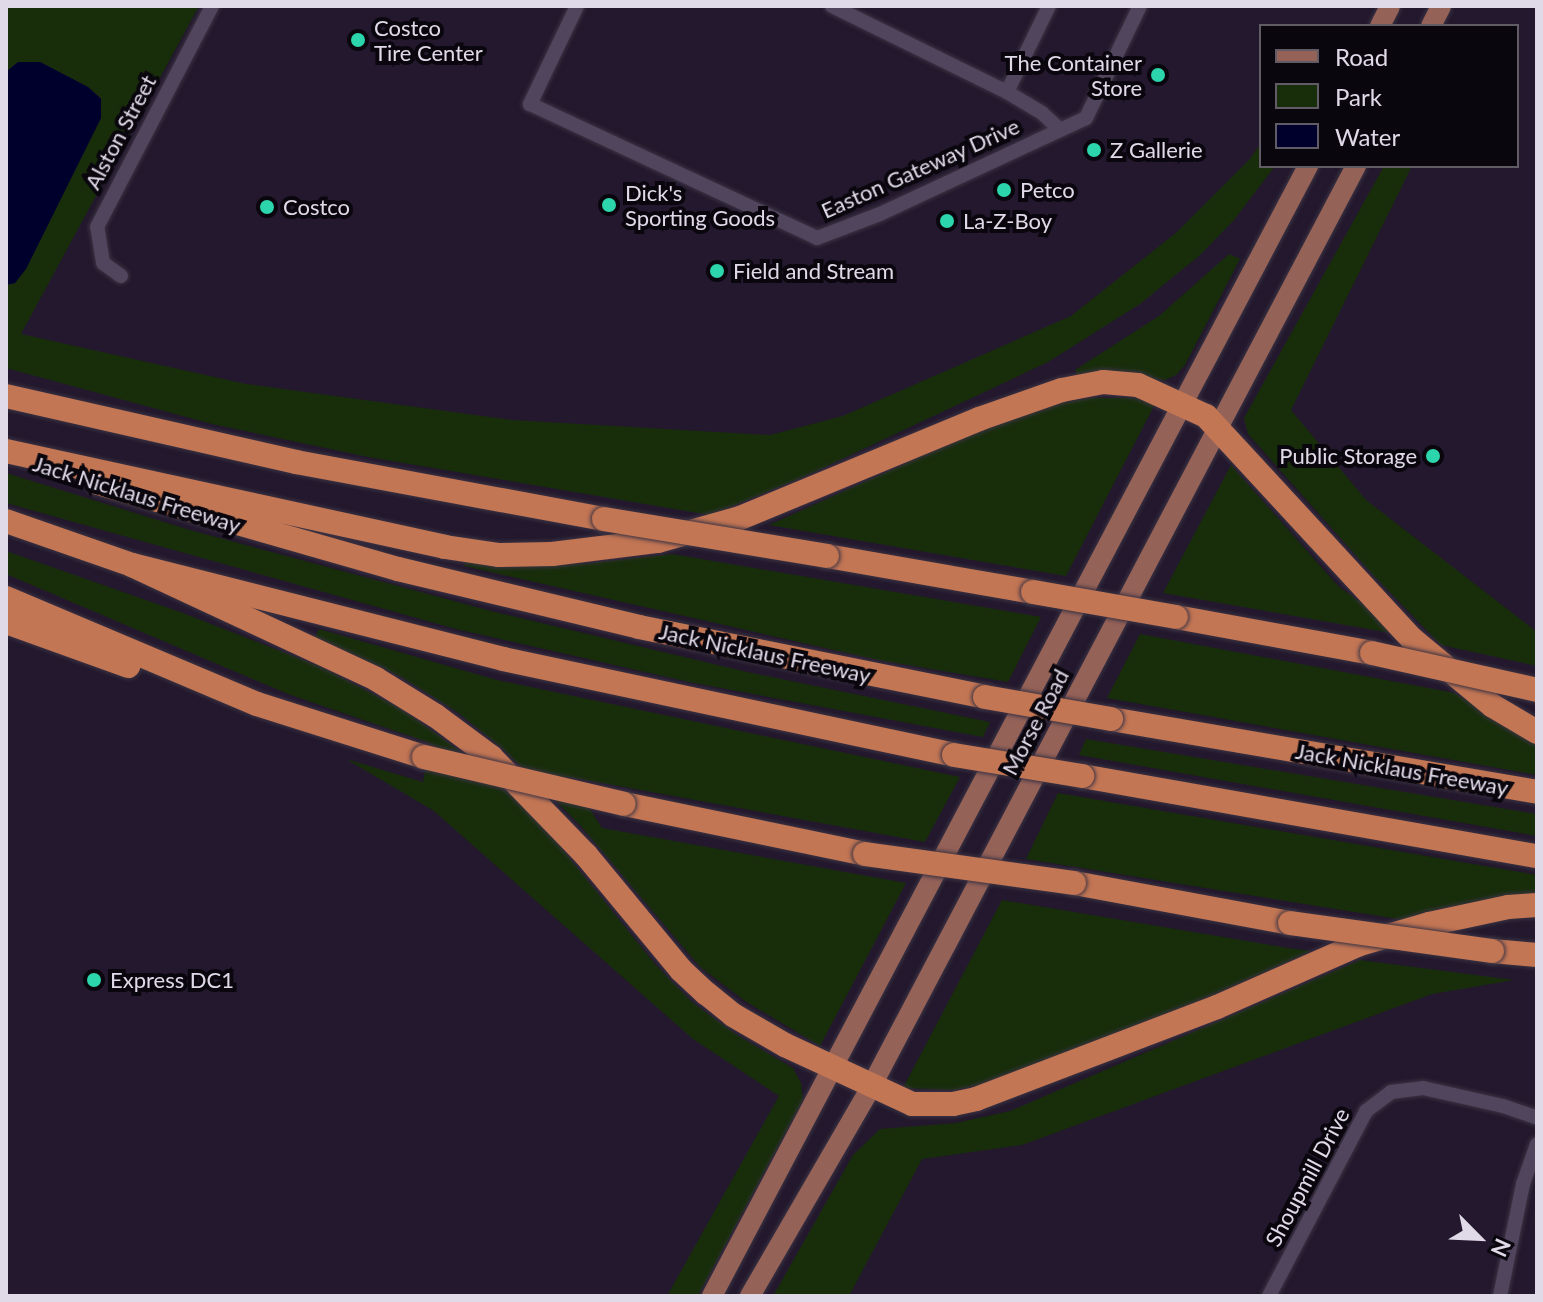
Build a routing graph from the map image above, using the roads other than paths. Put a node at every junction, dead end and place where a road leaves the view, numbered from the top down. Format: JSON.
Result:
{"nodes":[{"id":1,"x":212,"y":6,"type":"edge"},
{"id":2,"x":577,"y":6,"type":"edge"},
{"id":3,"x":832,"y":6,"type":"edge"},
{"id":4,"x":1049,"y":6,"type":"edge"},
{"id":5,"x":1140,"y":6,"type":"edge"},
{"id":6,"x":1390,"y":6,"type":"edge"},
{"id":7,"x":1441,"y":6,"type":"edge"},
{"id":8,"x":1381,"y":24,"type":"edge"},
{"id":9,"x":1432,"y":24,"type":"edge"},
{"id":10,"x":1007,"y":92,"type":"junction"},
{"id":11,"x":1059,"y":129,"type":"junction"},
{"id":12,"x":1307,"y":168,"type":"edge"},
{"id":13,"x":1355,"y":168,"type":"edge"},
{"id":14,"x":121,"y":276,"type":"dead end"},
{"id":15,"x":6,"y":396,"type":"edge"},
{"id":16,"x":1185,"y":405,"type":"junction"},
{"id":17,"x":1217,"y":428,"type":"junction"},
{"id":18,"x":6,"y":452,"type":"edge"},
{"id":19,"x":6,"y":521,"type":"edge"},
{"id":20,"x":132,"y":565,"type":"junction"},
{"id":21,"x":6,"y":598,"type":"edge"},
{"id":22,"x":6,"y":622,"type":"edge"},
{"id":23,"x":1537,"y":690,"type":"edge"},
{"id":24,"x":257,"y":704,"type":"junction"},
{"id":25,"x":1537,"y":732,"type":"edge"},
{"id":26,"x":1537,"y":792,"type":"edge"},
{"id":27,"x":1537,"y":856,"type":"edge"},
{"id":28,"x":1537,"y":905,"type":"edge"},
{"id":29,"x":1537,"y":955,"type":"edge"},
{"id":30,"x":835,"y":1069,"type":"junction"},
{"id":31,"x":871,"y":1087,"type":"junction"},
{"id":32,"x":1537,"y":1118,"type":"edge"},
{"id":33,"x":1537,"y":1144,"type":"edge"},
{"id":34,"x":712,"y":1296,"type":"edge"},
{"id":35,"x":750,"y":1296,"type":"edge"},
{"id":36,"x":1269,"y":1296,"type":"edge"},
{"id":37,"x":1500,"y":1296,"type":"edge"}],
"edges":[{"from":1,"to":14,"type":"street","name":"Alston Street"},
{"from":2,"to":11,"type":"street","name":"Easton Gateway Drive"},
{"from":3,"to":10,"type":"street"},
{"from":4,"to":10,"type":"street"},
{"from":5,"to":11,"type":"street","name":"Easton Gateway Drive"},
{"from":6,"to":8,"type":"main road"},
{"from":7,"to":9,"type":"main road"},
{"from":10,"to":11,"type":"street"},
{"from":12,"to":16,"type":"main road","name":"Morse Road"},
{"from":13,"to":17,"type":"main road","name":"Morse Road"},
{"from":15,"to":23,"type":"highway","bridge":true},
{"from":16,"to":17,"type":"highway"},
{"from":16,"to":18,"type":"highway"},
{"from":16,"to":30,"type":"main road","name":"Morse Road"},
{"from":17,"to":25,"type":"highway"},
{"from":17,"to":31,"type":"main road","name":"Morse Road"},
{"from":18,"to":26,"type":"highway","name":"Jack Nicklaus Freeway","bridge":true},
{"from":19,"to":20,"type":"highway"},
{"from":20,"to":27,"type":"highway","bridge":true},
{"from":20,"to":30,"type":"highway"},
{"from":21,"to":24,"type":"highway"},
{"from":22,"to":24,"type":"highway"},
{"from":24,"to":29,"type":"highway","bridge":true},
{"from":28,"to":31,"type":"highway"},
{"from":30,"to":31,"type":"highway"},
{"from":30,"to":34,"type":"main road","name":"Morse Road"},
{"from":31,"to":35,"type":"main road","name":"Morse Road"},
{"from":32,"to":36,"type":"street","name":"Shoupmill Drive"},
{"from":33,"to":37,"type":"street"}]}
